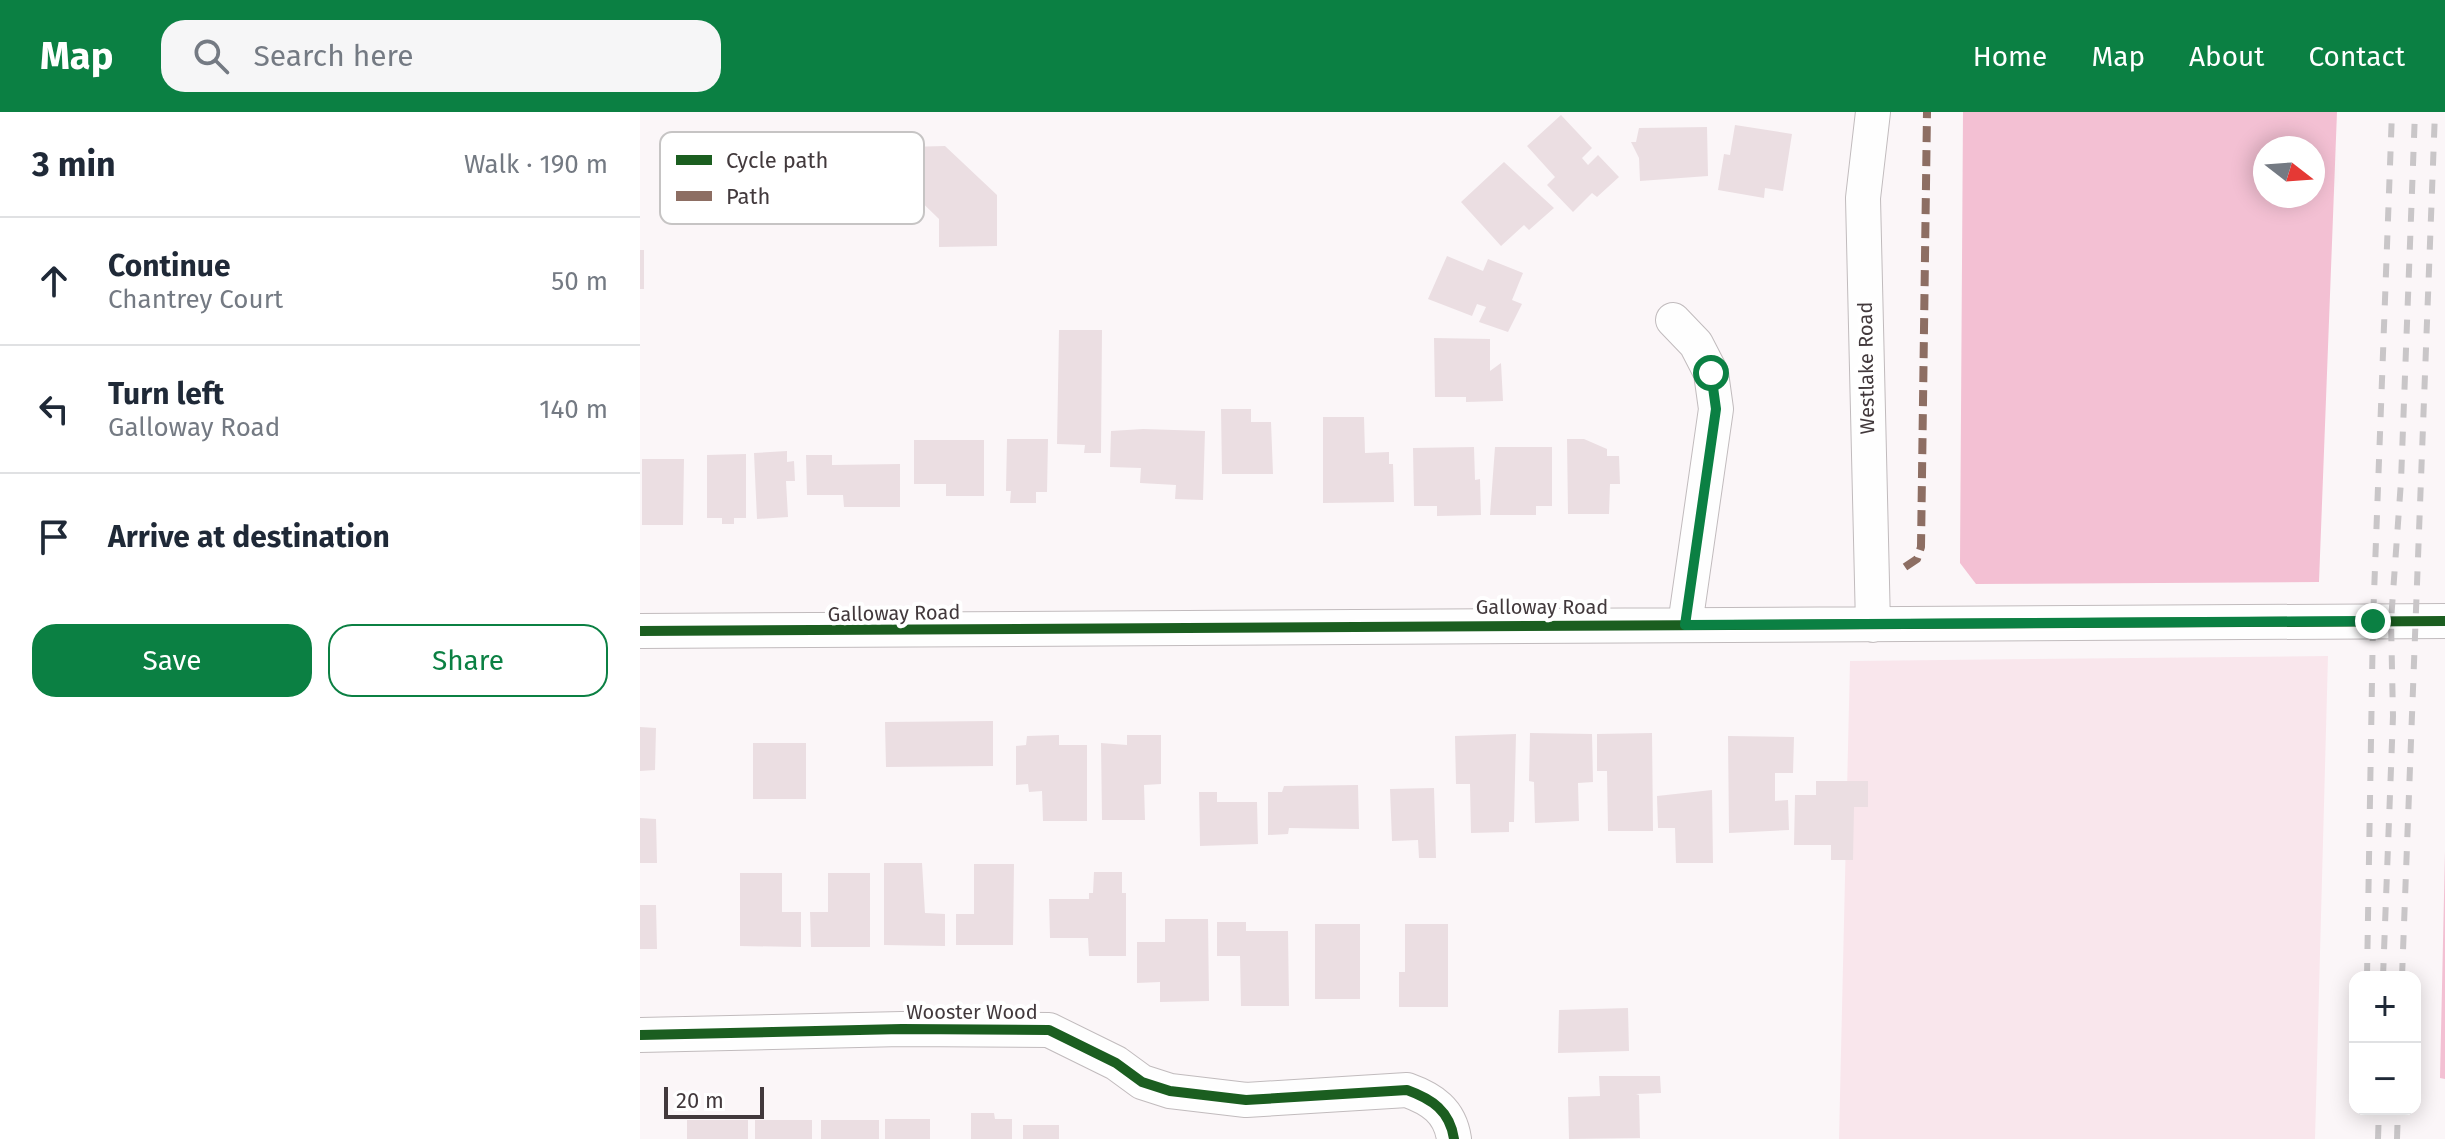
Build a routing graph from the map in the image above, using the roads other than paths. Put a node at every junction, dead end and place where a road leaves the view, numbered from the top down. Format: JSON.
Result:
{"nodes":[{"id":1,"x":1873,"y":112,"type":"edge"},
{"id":2,"x":1673,"y":320,"type":"dead end"},
{"id":3,"x":2445,"y":621,"type":"edge"},
{"id":4,"x":1685,"y":625,"type":"junction"},
{"id":5,"x":1873,"y":625,"type":"junction"},
{"id":6,"x":640,"y":631,"type":"edge"},
{"id":7,"x":640,"y":1035,"type":"edge"},
{"id":8,"x":1454,"y":1139,"type":"edge"}],
"edges":[{"from":1,"to":5,"type":"street","name":"Westlake Road"},
{"from":2,"to":4,"type":"street"},
{"from":3,"to":5,"type":"street","name":"Galloway Road"},
{"from":4,"to":5,"type":"street","name":"Galloway Road"},
{"from":4,"to":6,"type":"street","name":"Galloway Road"},
{"from":7,"to":8,"type":"street","name":"Wooster Wood"}]}
